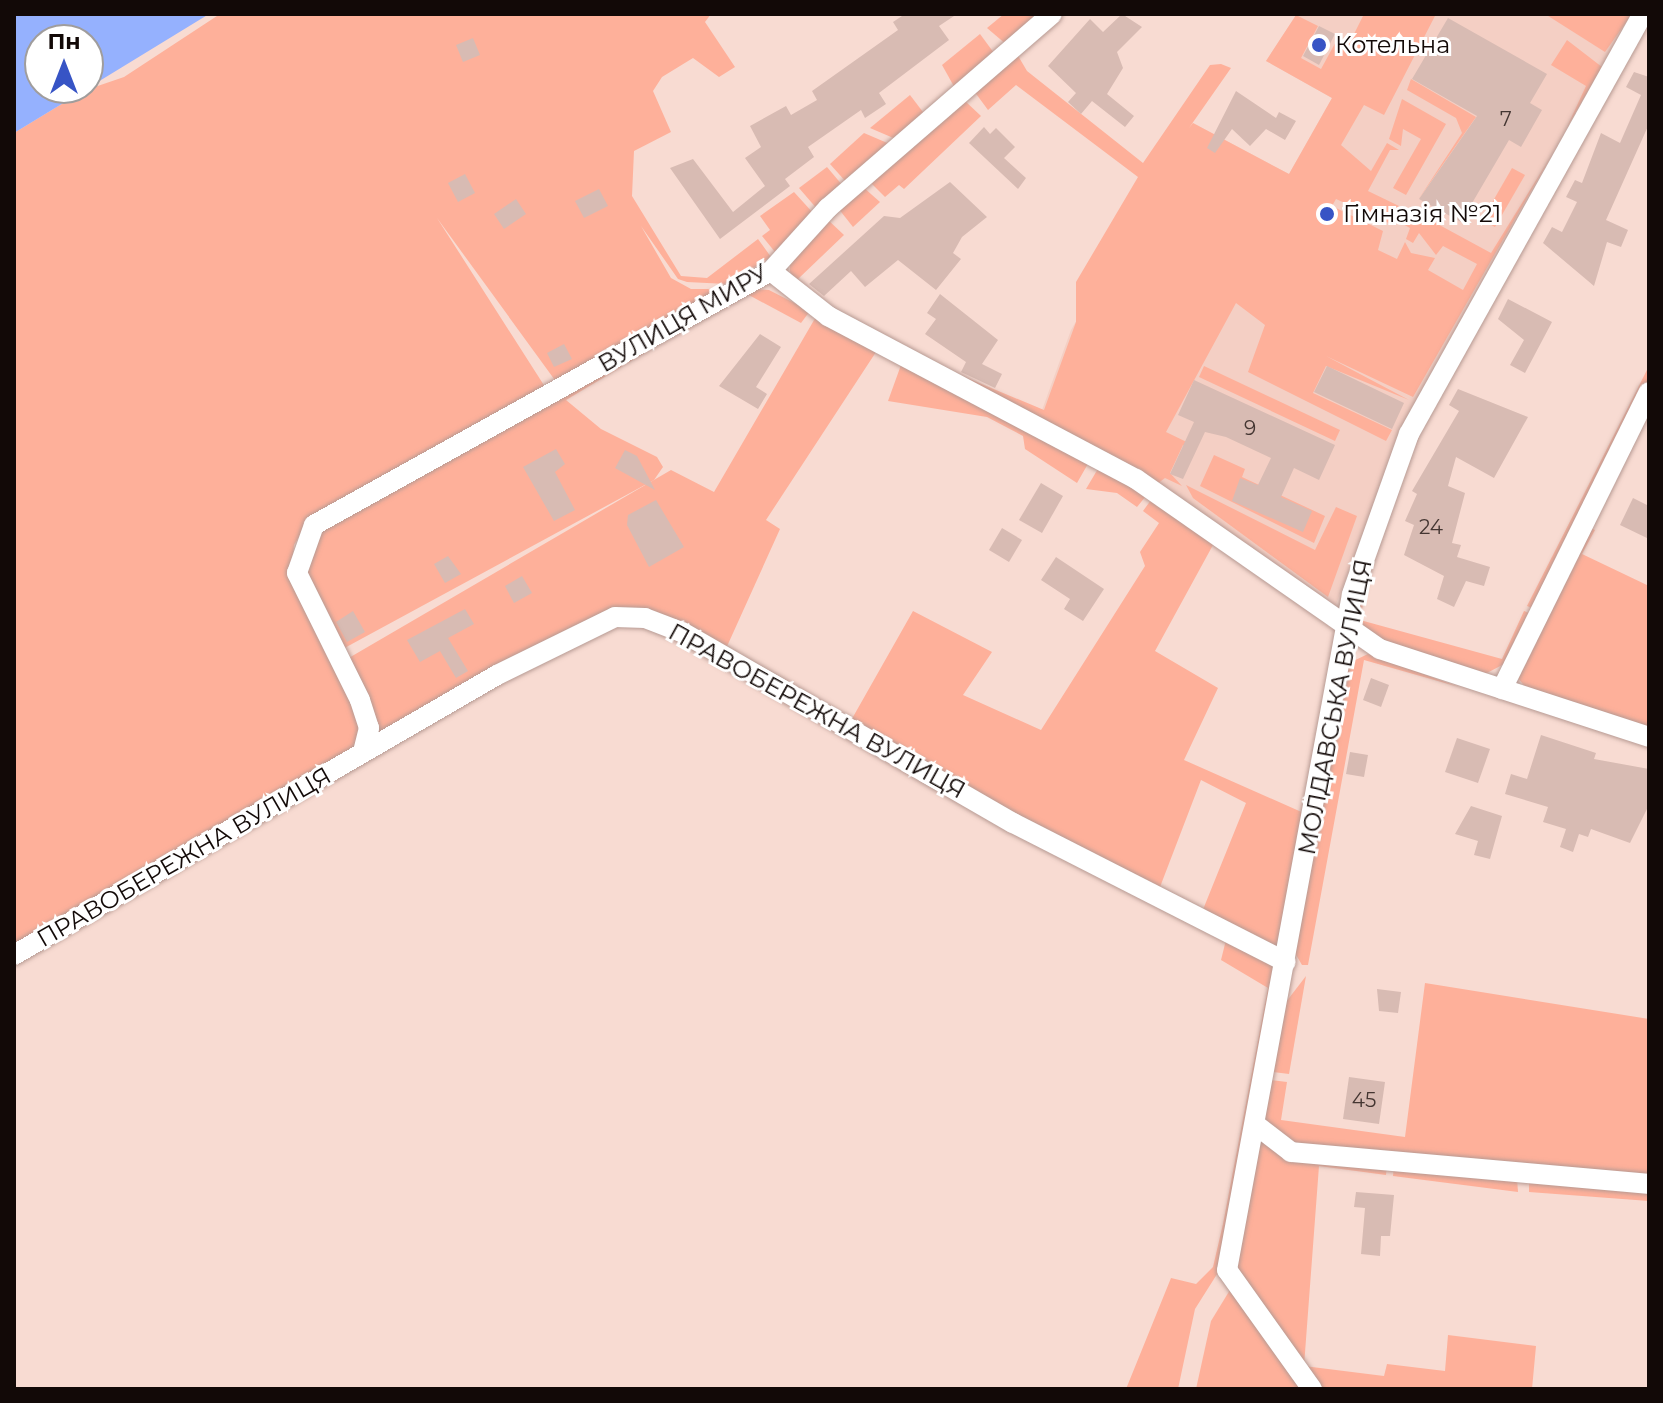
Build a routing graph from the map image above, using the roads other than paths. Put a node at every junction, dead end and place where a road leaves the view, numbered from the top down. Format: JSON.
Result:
{"nodes":[{"id":1,"x":1052,"y":14,"type":"edge"},
{"id":2,"x":1643,"y":14,"type":"edge"},
{"id":3,"x":771,"y":271,"type":"junction"},
{"id":4,"x":1649,"y":392,"type":"edge"},
{"id":5,"x":1346,"y":631,"type":"junction"},
{"id":6,"x":1502,"y":689,"type":"junction"},
{"id":7,"x":369,"y":728,"type":"junction"},
{"id":8,"x":392,"y":736,"type":"junction"},
{"id":9,"x":1649,"y":737,"type":"edge"},
{"id":10,"x":363,"y":752,"type":"junction"},
{"id":11,"x":14,"y":955,"type":"edge"},
{"id":12,"x":1286,"y":962,"type":"junction"},
{"id":13,"x":1256,"y":1125,"type":"junction"},
{"id":14,"x":1649,"y":1184,"type":"edge"},
{"id":15,"x":1312,"y":1389,"type":"edge"}],
"edges":[{"from":1,"to":3,"type":"street","name":"ВУЛИЦЯ МИРУ"},
{"from":2,"to":5,"type":"street","name":"МОЛДАВСЬКА ВУЛИЦЯ"},
{"from":3,"to":5,"type":"street"},
{"from":3,"to":7,"type":"street","name":"ВУЛИЦЯ МИРУ"},
{"from":4,"to":6,"type":"street"},
{"from":5,"to":6,"type":"street"},
{"from":5,"to":12,"type":"street","name":"МОЛДАВСЬКА ВУЛИЦЯ"},
{"from":6,"to":9,"type":"street"},
{"from":7,"to":8,"type":"street"},
{"from":7,"to":10,"type":"street"},
{"from":8,"to":10,"type":"street","name":"ПРАВОБЕРЕЖНА ВУЛИЦЯ"},
{"from":8,"to":12,"type":"street","name":"ПРАВОБЕРЕЖНА ВУЛИЦЯ"},
{"from":10,"to":11,"type":"street","name":"ПРАВОБЕРЕЖНА ВУЛИЦЯ"},
{"from":12,"to":13,"type":"street","name":"МОЛДАВСЬКА ВУЛИЦЯ"},
{"from":13,"to":14,"type":"street"},
{"from":13,"to":15,"type":"street","name":"МОЛДАВСЬКА ВУЛИЦЯ"}]}
